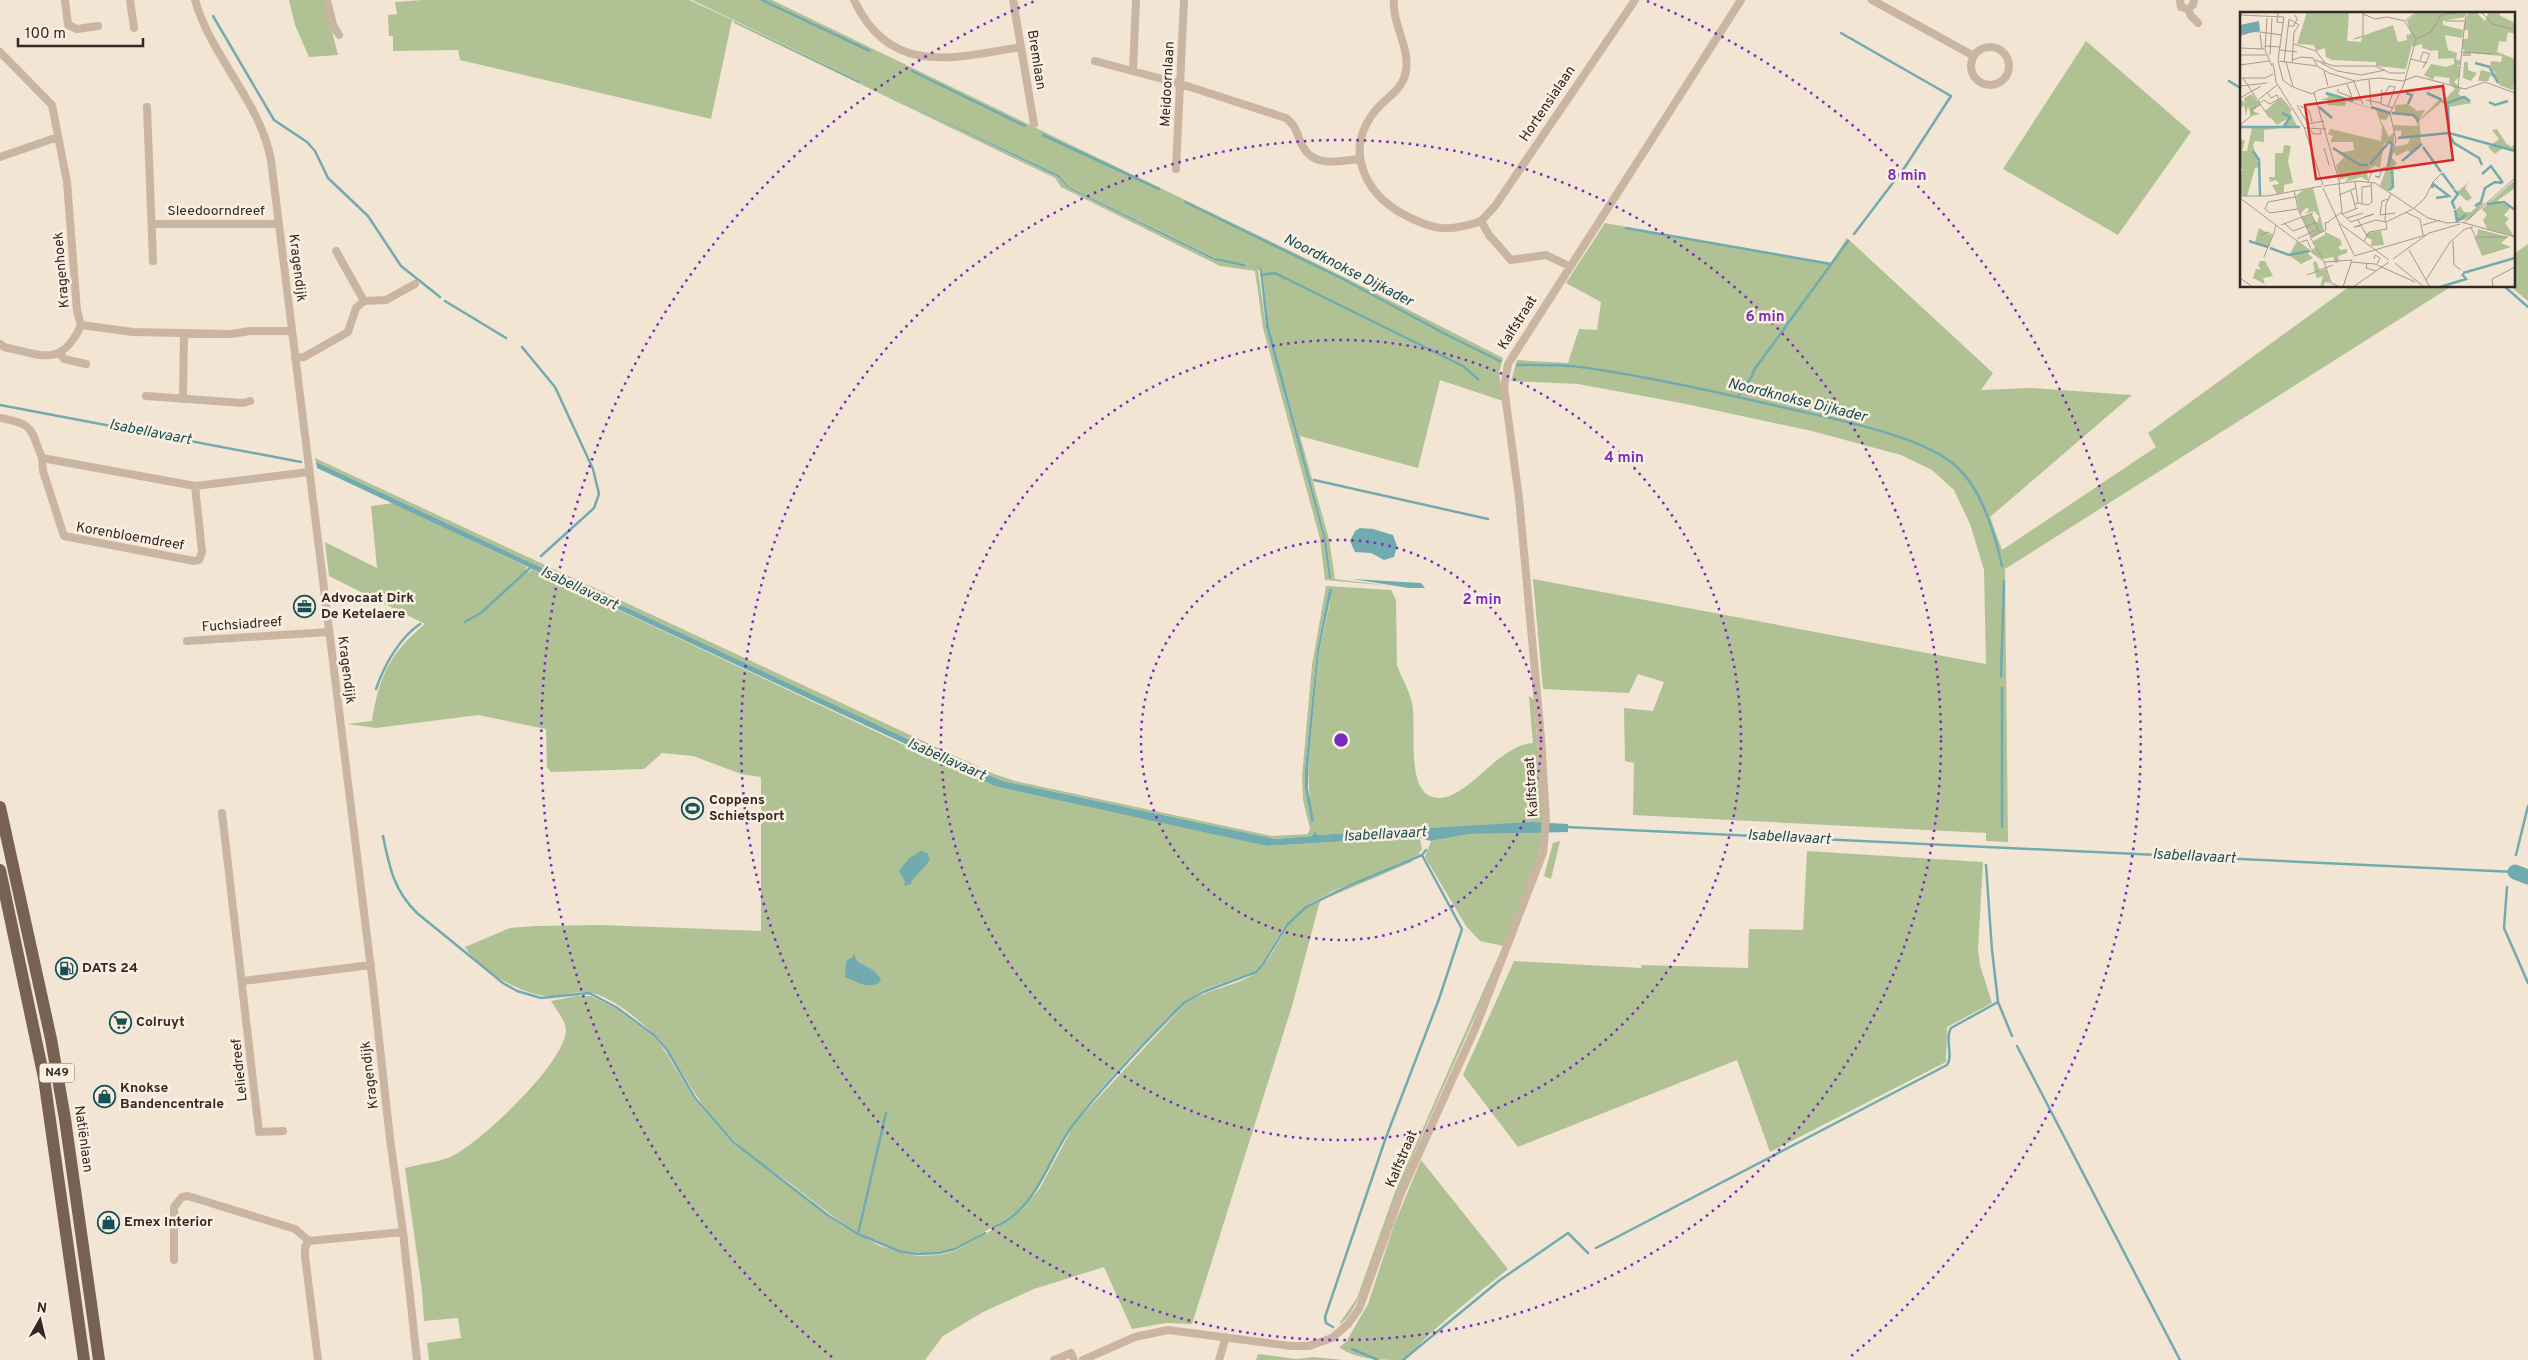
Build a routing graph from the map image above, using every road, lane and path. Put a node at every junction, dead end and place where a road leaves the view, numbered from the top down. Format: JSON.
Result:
{"nodes":[{"id":1,"x":64,"y":0,"type":"edge"},
{"id":2,"x":130,"y":0,"type":"edge"},
{"id":3,"x":195,"y":0,"type":"edge"},
{"id":4,"x":327,"y":0,"type":"edge"},
{"id":5,"x":854,"y":0,"type":"edge"},
{"id":6,"x":1014,"y":0,"type":"edge"},
{"id":7,"x":1136,"y":0,"type":"edge"},
{"id":8,"x":1184,"y":0,"type":"edge"},
{"id":9,"x":1394,"y":0,"type":"edge"},
{"id":10,"x":1634,"y":0,"type":"edge"},
{"id":11,"x":1741,"y":0,"type":"edge"},
{"id":12,"x":1872,"y":0,"type":"edge"},
{"id":13,"x":2180,"y":0,"type":"edge"},
{"id":14,"x":2194,"y":0,"type":"edge"},
{"id":15,"x":2188,"y":9,"type":"junction"},
{"id":16,"x":2198,"y":23,"type":"dead end"},
{"id":17,"x":98,"y":26,"type":"dead end"},
{"id":18,"x":134,"y":28,"type":"dead end"},
{"id":19,"x":340,"y":35,"type":"dead end"},
{"id":20,"x":1021,"y":47,"type":"junction"},
{"id":21,"x":0,"y":52,"type":"edge"},
{"id":22,"x":1974,"y":56,"type":"junction"},
{"id":23,"x":1095,"y":61,"type":"dead end"},
{"id":24,"x":1133,"y":70,"type":"junction"},
{"id":25,"x":1181,"y":84,"type":"junction"},
{"id":26,"x":147,"y":107,"type":"dead end"},
{"id":27,"x":1034,"y":124,"type":"dead end"},
{"id":28,"x":58,"y":137,"type":"junction"},
{"id":29,"x":0,"y":157,"type":"edge"},
{"id":30,"x":1360,"y":159,"type":"junction"},
{"id":31,"x":1176,"y":169,"type":"dead end"},
{"id":32,"x":1480,"y":221,"type":"junction"},
{"id":33,"x":153,"y":224,"type":"junction"},
{"id":34,"x":279,"y":224,"type":"junction"},
{"id":35,"x":336,"y":251,"type":"dead end"},
{"id":36,"x":153,"y":261,"type":"dead end"},
{"id":37,"x":1569,"y":266,"type":"junction"},
{"id":38,"x":415,"y":284,"type":"dead end"},
{"id":39,"x":364,"y":301,"type":"junction"},
{"id":40,"x":81,"y":325,"type":"junction"},
{"id":41,"x":292,"y":331,"type":"junction"},
{"id":42,"x":184,"y":333,"type":"junction"},
{"id":43,"x":0,"y":344,"type":"edge"},
{"id":44,"x":61,"y":354,"type":"junction"},
{"id":45,"x":295,"y":358,"type":"junction"},
{"id":46,"x":86,"y":364,"type":"dead end"},
{"id":47,"x":146,"y":396,"type":"dead end"},
{"id":48,"x":183,"y":399,"type":"junction"},
{"id":49,"x":250,"y":401,"type":"dead end"},
{"id":50,"x":0,"y":418,"type":"edge"},
{"id":51,"x":42,"y":458,"type":"junction"},
{"id":52,"x":309,"y":472,"type":"junction"},
{"id":53,"x":195,"y":486,"type":"junction"},
{"id":54,"x":328,"y":632,"type":"junction"},
{"id":55,"x":187,"y":641,"type":"dead end"},
{"id":56,"x":0,"y":807,"type":"edge"},
{"id":57,"x":222,"y":813,"type":"dead end"},
{"id":58,"x":0,"y":870,"type":"edge"},
{"id":59,"x":370,"y":965,"type":"junction"},
{"id":60,"x":243,"y":981,"type":"junction"},
{"id":61,"x":283,"y":1131,"type":"dead end"},
{"id":62,"x":404,"y":1232,"type":"junction"},
{"id":63,"x":309,"y":1241,"type":"junction"},
{"id":64,"x":174,"y":1260,"type":"dead end"},
{"id":65,"x":1226,"y":1337,"type":"junction"},
{"id":66,"x":84,"y":1360,"type":"edge"},
{"id":67,"x":99,"y":1360,"type":"edge"},
{"id":68,"x":318,"y":1360,"type":"edge"},
{"id":69,"x":417,"y":1360,"type":"edge"},
{"id":70,"x":1054,"y":1360,"type":"edge"},
{"id":71,"x":1074,"y":1360,"type":"edge"},
{"id":72,"x":1083,"y":1360,"type":"edge"},
{"id":73,"x":1219,"y":1360,"type":"edge"}],
"edges":[{"from":1,"to":17,"type":"street"},
{"from":2,"to":18,"type":"street"},
{"from":3,"to":34,"type":"street","name":"Kragendijk"},
{"from":4,"to":19,"type":"street"},
{"from":5,"to":20,"type":"street"},
{"from":6,"to":20,"type":"street","name":"Bremlaan"},
{"from":7,"to":24,"type":"street"},
{"from":8,"to":25,"type":"street","name":"Meidoornlaan"},
{"from":9,"to":30,"type":"street","name":"Hortensialaan"},
{"from":10,"to":32,"type":"street","name":"Hortensialaan"},
{"from":11,"to":37,"type":"street","name":"Kalfstraat"},
{"from":12,"to":22,"type":"street"},
{"from":13,"to":15,"type":"street"},
{"from":14,"to":15,"type":"street"},
{"from":15,"to":16,"type":"street"},
{"from":20,"to":27,"type":"street","name":"Bremlaan"},
{"from":21,"to":28,"type":"street","name":"Kragenhoek"},
{"from":22,"to":22,"type":"street"},
{"from":23,"to":24,"type":"street"},
{"from":24,"to":25,"type":"street"},
{"from":25,"to":30,"type":"street"},
{"from":25,"to":31,"type":"street","name":"Meidoornlaan"},
{"from":26,"to":33,"type":"street","name":"Sleedoorndreef"},
{"from":28,"to":29,"type":"street"},
{"from":28,"to":40,"type":"street","name":"Kragenhoek"},
{"from":30,"to":32,"type":"street","name":"Hortensialaan"},
{"from":32,"to":37,"type":"street"},
{"from":33,"to":34,"type":"street","name":"Sleedoorndreef"},
{"from":33,"to":36,"type":"street","name":"Sleedoorndreef"},
{"from":34,"to":41,"type":"street","name":"Kragendijk"},
{"from":35,"to":39,"type":"street"},
{"from":37,"to":65,"type":"street","name":"Kalfstraat"},
{"from":38,"to":39,"type":"street"},
{"from":39,"to":45,"type":"street"},
{"from":40,"to":42,"type":"street","name":"Kragenhoek"},
{"from":40,"to":44,"type":"street"},
{"from":41,"to":42,"type":"street","name":"Kragenhoek"},
{"from":41,"to":45,"type":"street","name":"Kragendijk"},
{"from":42,"to":48,"type":"street"},
{"from":43,"to":44,"type":"street"},
{"from":44,"to":46,"type":"street"},
{"from":45,"to":52,"type":"street","name":"Kragendijk"},
{"from":47,"to":48,"type":"street"},
{"from":48,"to":49,"type":"street"},
{"from":50,"to":51,"type":"street","name":"Korenbloemdreef"},
{"from":51,"to":53,"type":"street"},
{"from":51,"to":53,"type":"street","name":"Korenbloemdreef"},
{"from":52,"to":53,"type":"street"},
{"from":52,"to":54,"type":"street","name":"Kragendijk"},
{"from":54,"to":55,"type":"street","name":"Fuchsiadreef"},
{"from":54,"to":59,"type":"street","name":"Kragendijk"},
{"from":56,"to":67,"type":"main road","name":"Natiënlaan","number":"N49"},
{"from":57,"to":60,"type":"street","name":"Leliedreef"},
{"from":58,"to":66,"type":"main road","number":"N49"},
{"from":59,"to":60,"type":"street"},
{"from":59,"to":62,"type":"street","name":"Kragendijk"},
{"from":60,"to":61,"type":"street","name":"Leliedreef"},
{"from":62,"to":63,"type":"street"},
{"from":62,"to":69,"type":"street","name":"Kragendijk"},
{"from":63,"to":64,"type":"street"},
{"from":63,"to":68,"type":"street"},
{"from":65,"to":72,"type":"street","name":"Kalfstraat"},
{"from":65,"to":73,"type":"street"},
{"from":70,"to":71,"type":"street"}]}
